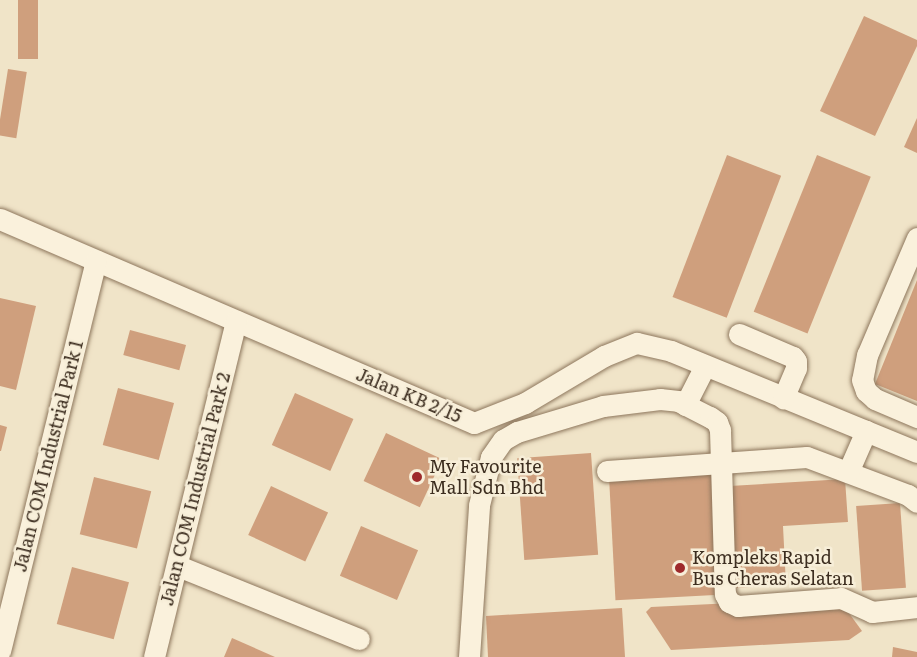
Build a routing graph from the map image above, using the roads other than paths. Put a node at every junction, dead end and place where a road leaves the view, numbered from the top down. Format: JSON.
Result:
{"nodes":[{"id":1,"x":0,"y":219,"type":"edge"},
{"id":2,"x":917,"y":238,"type":"edge"},
{"id":3,"x":96,"y":261,"type":"junction"},
{"id":4,"x":236,"y":321,"type":"junction"},
{"id":5,"x":739,"y":334,"type":"dead end"},
{"id":6,"x":705,"y":366,"type":"junction"},
{"id":7,"x":783,"y":398,"type":"junction"},
{"id":8,"x":686,"y":405,"type":"junction"},
{"id":9,"x":912,"y":415,"type":"edge"},
{"id":10,"x":866,"y":431,"type":"junction"},
{"id":11,"x":894,"y":443,"type":"junction"},
{"id":12,"x":917,"y":452,"type":"edge"},
{"id":13,"x":721,"y":465,"type":"junction"},
{"id":14,"x":607,"y":471,"type":"dead end"},
{"id":15,"x":848,"y":472,"type":"junction"},
{"id":16,"x":917,"y":502,"type":"edge"},
{"id":17,"x":178,"y":566,"type":"junction"},
{"id":18,"x":917,"y":607,"type":"edge"},
{"id":19,"x":359,"y":639,"type":"dead end"},
{"id":20,"x":0,"y":651,"type":"edge"},
{"id":21,"x":153,"y":657,"type":"edge"},
{"id":22,"x":470,"y":657,"type":"edge"}],
"edges":[{"from":1,"to":3,"type":"street","name":"Jalan KB 2/15"},
{"from":2,"to":9,"type":"street"},
{"from":3,"to":4,"type":"street","name":"Jalan KB 2/15"},
{"from":3,"to":20,"type":"street","name":"Jalan COM Industrial Park 1"},
{"from":4,"to":6,"type":"street","name":"Jalan KB 2/15"},
{"from":4,"to":17,"type":"street","name":"Jalan COM Industrial Park 2"},
{"from":5,"to":7,"type":"street"},
{"from":6,"to":7,"type":"street","name":"Jalan KB 2/15"},
{"from":6,"to":8,"type":"street"},
{"from":7,"to":10,"type":"street","name":"Jalan KB 2/15"},
{"from":8,"to":13,"type":"street"},
{"from":8,"to":22,"type":"street"},
{"from":9,"to":11,"type":"street"},
{"from":10,"to":11,"type":"street","name":"Jalan KB 2/15"},
{"from":10,"to":15,"type":"street"},
{"from":11,"to":12,"type":"street","name":"Jalan KB 2/15"},
{"from":13,"to":14,"type":"street"},
{"from":13,"to":15,"type":"street"},
{"from":13,"to":18,"type":"street"},
{"from":15,"to":16,"type":"street"},
{"from":17,"to":19,"type":"street"},
{"from":17,"to":21,"type":"street","name":"Jalan COM Industrial Park 2"}]}
